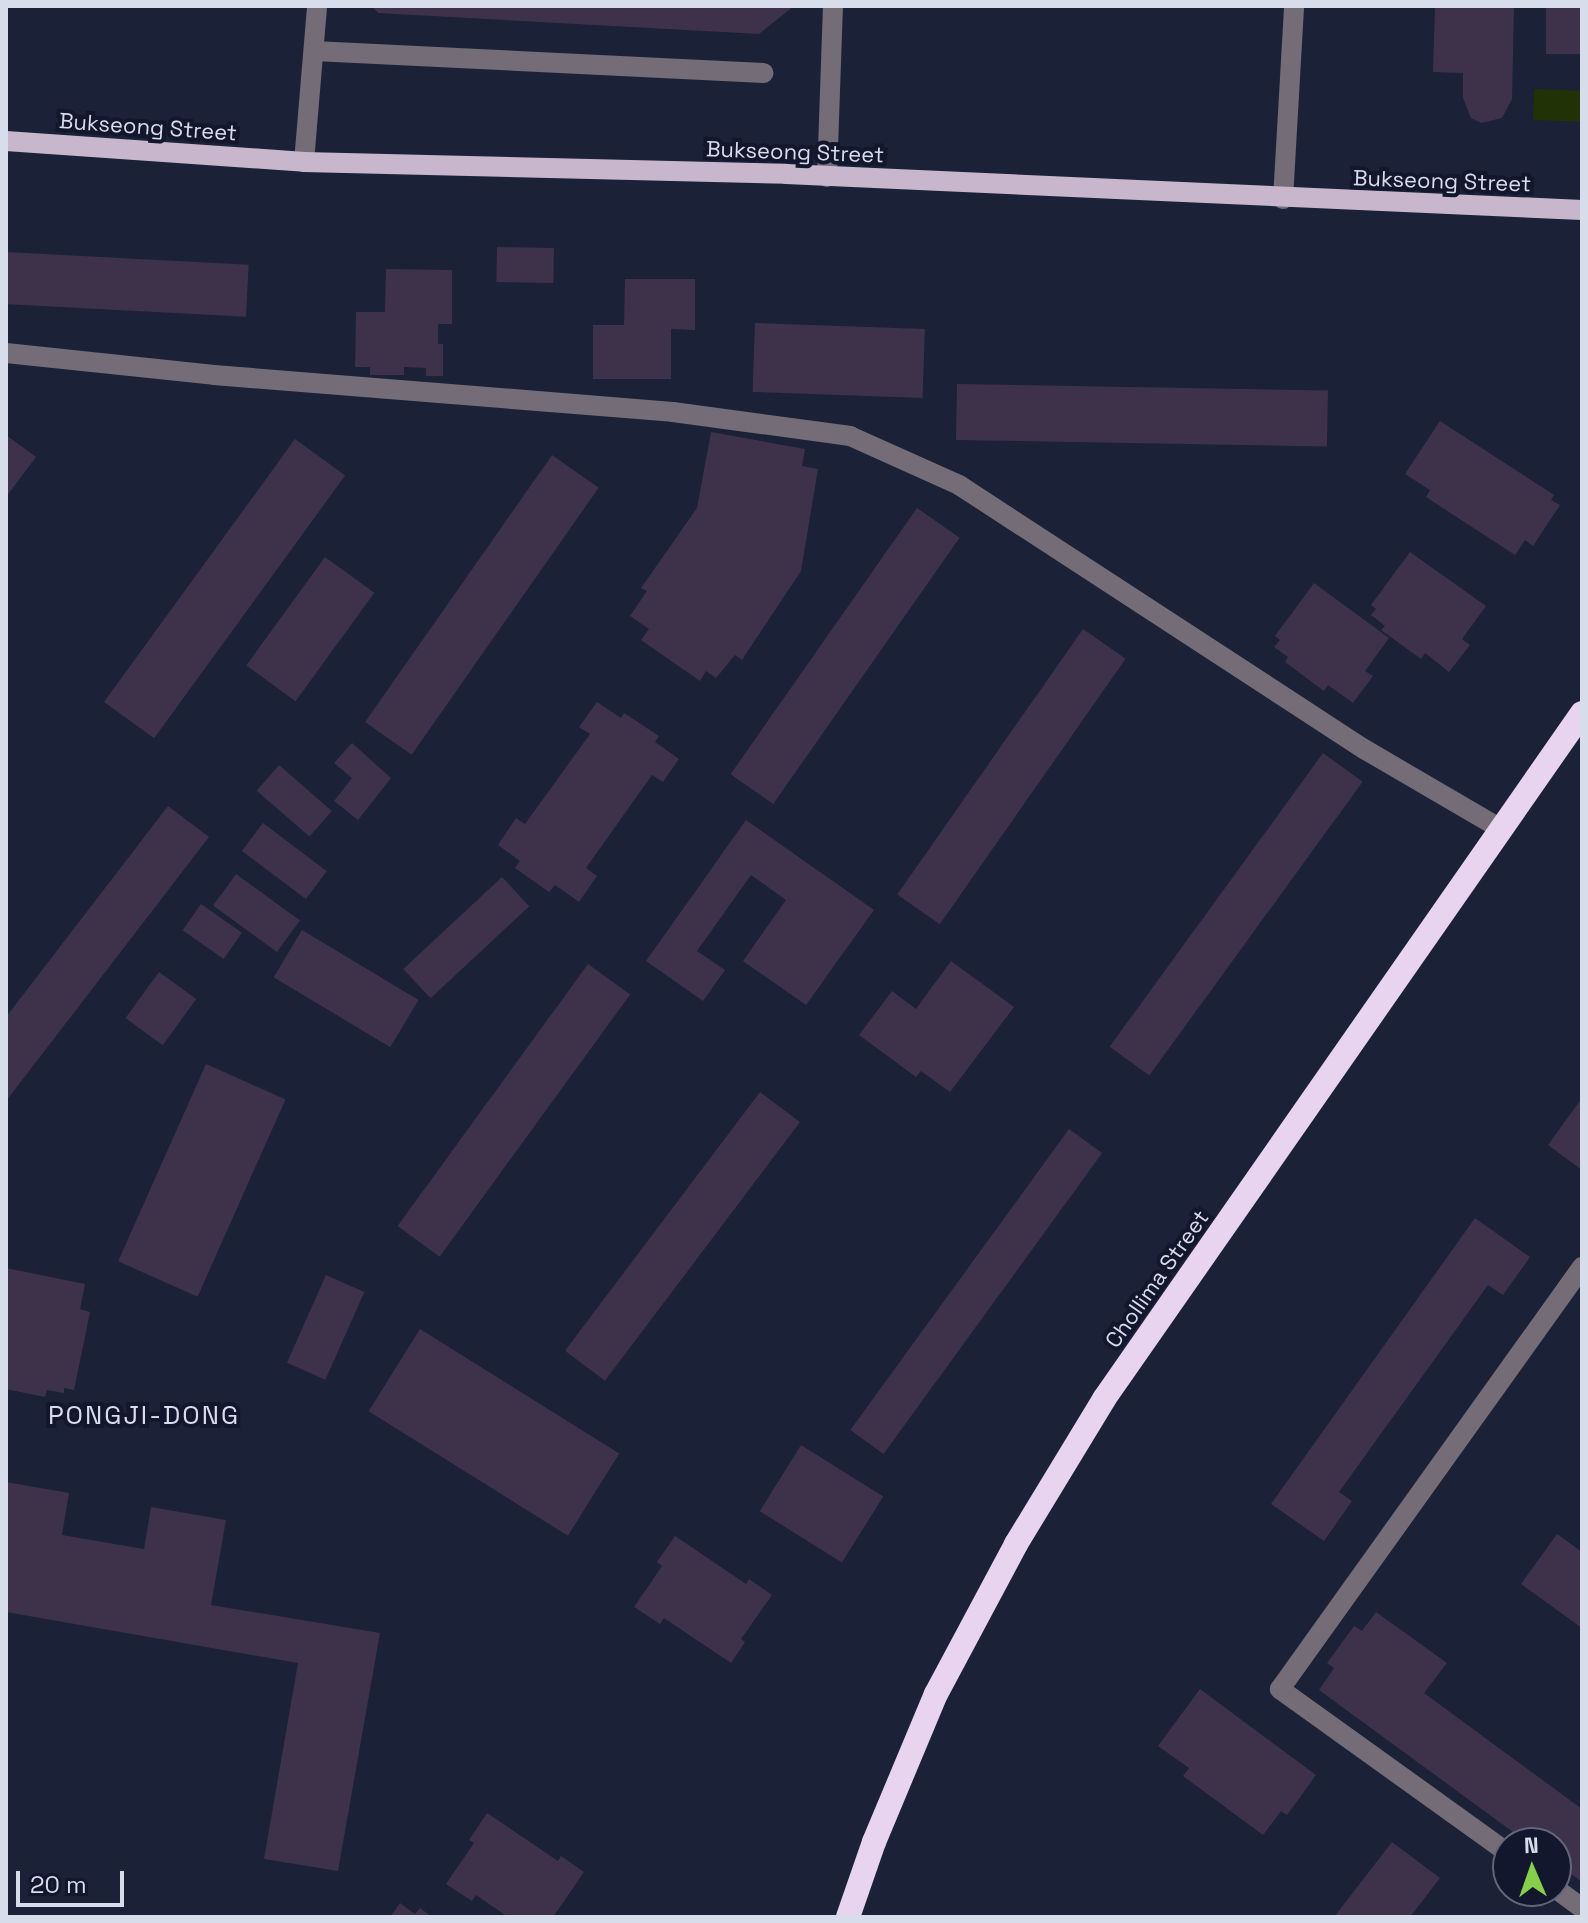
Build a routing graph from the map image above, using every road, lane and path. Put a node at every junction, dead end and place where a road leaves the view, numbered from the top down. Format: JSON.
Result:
{"nodes":[{"id":1,"x":317,"y":6,"type":"edge"},
{"id":2,"x":833,"y":6,"type":"edge"},
{"id":3,"x":1294,"y":6,"type":"edge"},
{"id":4,"x":314,"y":51,"type":"junction"},
{"id":5,"x":763,"y":73,"type":"dead end"},
{"id":6,"x":6,"y":141,"type":"edge"},
{"id":7,"x":304,"y":162,"type":"junction"},
{"id":8,"x":827,"y":177,"type":"junction"},
{"id":9,"x":1283,"y":199,"type":"junction"},
{"id":10,"x":1582,"y":210,"type":"edge"},
{"id":11,"x":6,"y":353,"type":"edge"},
{"id":12,"x":1582,"y":713,"type":"edge"},
{"id":13,"x":1499,"y":828,"type":"junction"},
{"id":14,"x":1582,"y":1267,"type":"edge"},
{"id":15,"x":1492,"y":1841,"type":"edge"},
{"id":16,"x":848,"y":1917,"type":"edge"}],
"edges":[{"from":1,"to":4,"type":"street"},
{"from":2,"to":8,"type":"street"},
{"from":3,"to":9,"type":"street"},
{"from":4,"to":5,"type":"street"},
{"from":4,"to":7,"type":"street"},
{"from":6,"to":7,"type":"main road","name":"Bukseong Street"},
{"from":7,"to":8,"type":"main road","name":"Bukseong Street"},
{"from":8,"to":9,"type":"main road","name":"Bukseong Street"},
{"from":9,"to":10,"type":"main road","name":"Bukseong Street"},
{"from":11,"to":13,"type":"street"},
{"from":12,"to":13,"type":"highway","name":"Chollima Street"},
{"from":13,"to":16,"type":"highway","name":"Chollima Street"},
{"from":14,"to":15,"type":"street"}]}
